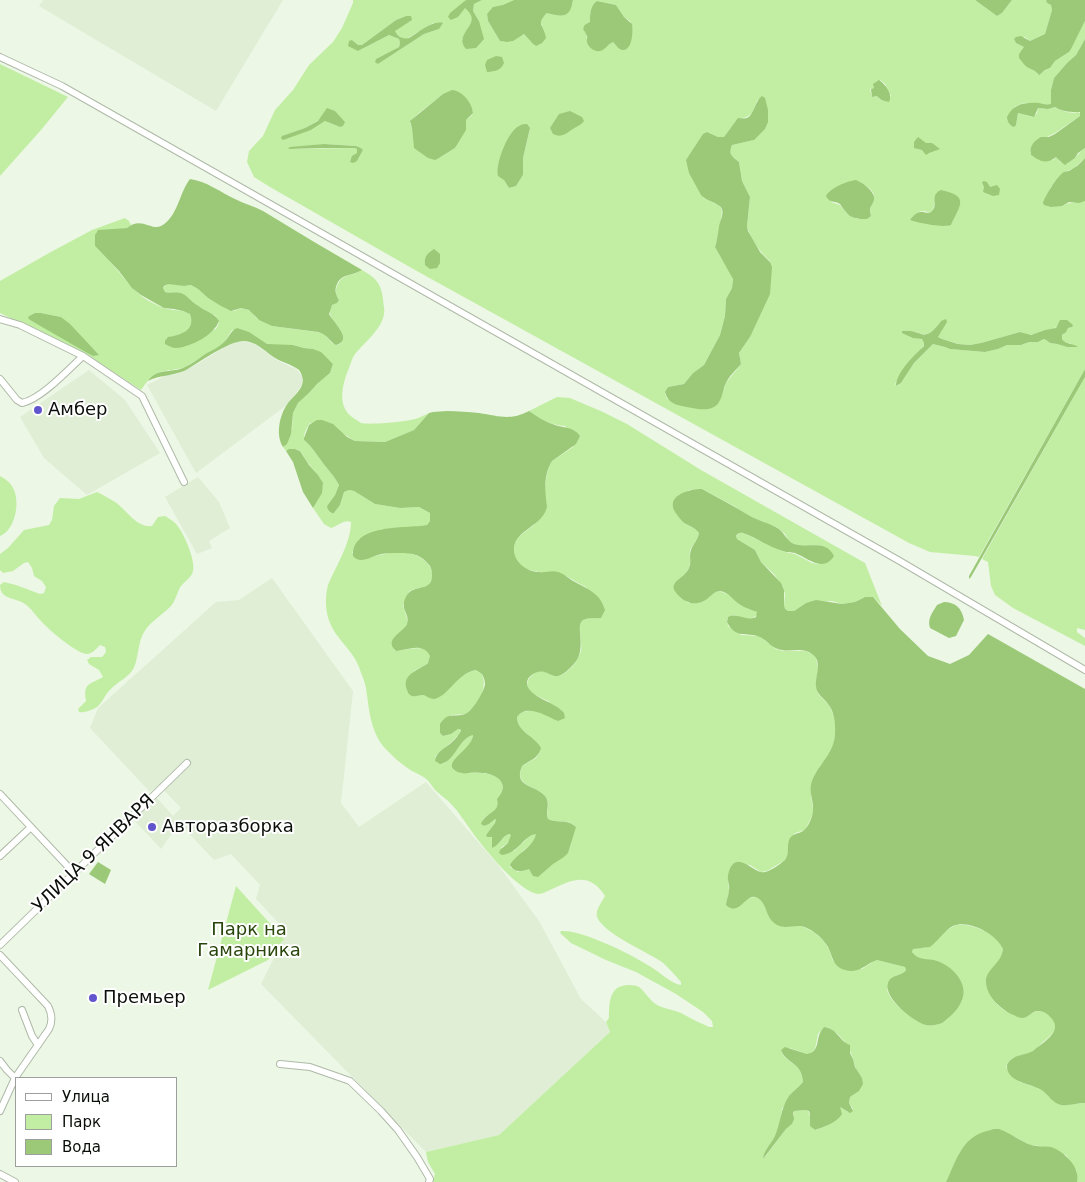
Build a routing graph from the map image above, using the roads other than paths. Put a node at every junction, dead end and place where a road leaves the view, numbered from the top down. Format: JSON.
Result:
{"nodes":[{"id":1,"x":0,"y":57,"type":"edge"},
{"id":2,"x":0,"y":319,"type":"edge"},
{"id":3,"x":83,"y":356,"type":"junction"},
{"id":4,"x":0,"y":379,"type":"edge"},
{"id":5,"x":184,"y":482,"type":"dead end"},
{"id":6,"x":1085,"y":670,"type":"edge"},
{"id":7,"x":187,"y":763,"type":"dead end"},
{"id":8,"x":0,"y":794,"type":"edge"},
{"id":9,"x":31,"y":827,"type":"junction"},
{"id":10,"x":0,"y":856,"type":"edge"},
{"id":11,"x":74,"y":873,"type":"junction"},
{"id":12,"x":0,"y":945,"type":"edge"},
{"id":13,"x":0,"y":955,"type":"edge"},
{"id":14,"x":22,"y":1010,"type":"dead end"},
{"id":15,"x":38,"y":1045,"type":"junction"},
{"id":16,"x":0,"y":1060,"type":"edge"},
{"id":17,"x":280,"y":1064,"type":"dead end"},
{"id":18,"x":16,"y":1077,"type":"edge"},
{"id":19,"x":15,"y":1078,"type":"edge"},
{"id":20,"x":1,"y":1106,"type":"edge"},
{"id":21,"x":0,"y":1174,"type":"edge"},
{"id":22,"x":15,"y":1182,"type":"edge"},
{"id":23,"x":429,"y":1182,"type":"edge"}],
"edges":[{"from":1,"to":6,"type":"street"},
{"from":2,"to":3,"type":"street"},
{"from":3,"to":4,"type":"street"},
{"from":3,"to":5,"type":"street"},
{"from":7,"to":11,"type":"street","name":"УЛИЦА 9 ЯНВАРЯ"},
{"from":8,"to":9,"type":"street"},
{"from":9,"to":10,"type":"street"},
{"from":9,"to":11,"type":"street"},
{"from":11,"to":12,"type":"street","name":"УЛИЦА 9 ЯНВАРЯ"},
{"from":13,"to":15,"type":"street"},
{"from":14,"to":15,"type":"street"},
{"from":15,"to":18,"type":"street"},
{"from":16,"to":19,"type":"street"},
{"from":17,"to":23,"type":"street"},
{"from":19,"to":20,"type":"street"},
{"from":21,"to":22,"type":"street"}]}
